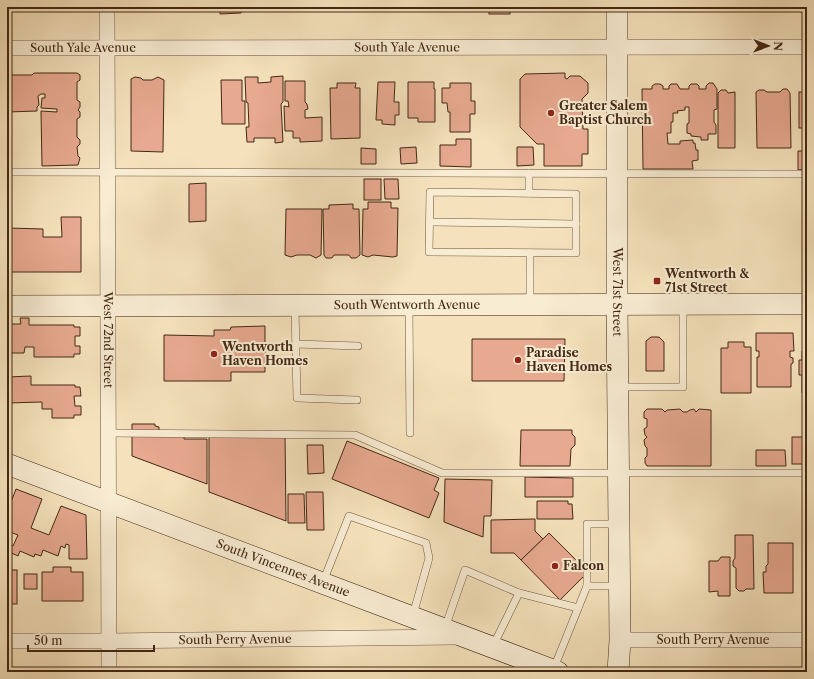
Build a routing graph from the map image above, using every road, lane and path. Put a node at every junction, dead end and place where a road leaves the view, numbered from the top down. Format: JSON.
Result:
{"nodes":[{"id":1,"x":107,"y":7,"type":"edge"},
{"id":2,"x":617,"y":7,"type":"edge"},
{"id":3,"x":617,"y":47,"type":"junction"},
{"id":4,"x":807,"y":47,"type":"edge"},
{"id":5,"x":7,"y":48,"type":"edge"},
{"id":6,"x":107,"y":48,"type":"junction"},
{"id":7,"x":7,"y":172,"type":"edge"},
{"id":8,"x":107,"y":172,"type":"junction"},
{"id":9,"x":529,"y":173,"type":"junction"},
{"id":10,"x":617,"y":173,"type":"junction"},
{"id":11,"x":807,"y":174,"type":"edge"},
{"id":12,"x":529,"y":193,"type":"junction"},
{"id":13,"x":430,"y":222,"type":"junction"},
{"id":14,"x":576,"y":224,"type":"junction"},
{"id":15,"x":530,"y":253,"type":"junction"},
{"id":16,"x":617,"y":304,"type":"junction"},
{"id":17,"x":683,"y":304,"type":"junction"},
{"id":18,"x":807,"y":304,"type":"edge"},
{"id":19,"x":409,"y":305,"type":"junction"},
{"id":20,"x":530,"y":305,"type":"junction"},
{"id":21,"x":7,"y":306,"type":"edge"},
{"id":22,"x":108,"y":306,"type":"junction"},
{"id":23,"x":295,"y":306,"type":"junction"},
{"id":24,"x":296,"y":344,"type":"junction"},
{"id":25,"x":358,"y":346,"type":"dead end"},
{"id":26,"x":618,"y":387,"type":"junction"},
{"id":27,"x":357,"y":400,"type":"dead end"},
{"id":28,"x":410,"y":433,"type":"dead end"},
{"id":29,"x":108,"y":434,"type":"junction"},
{"id":30,"x":7,"y":464,"type":"edge"},
{"id":31,"x":618,"y":472,"type":"junction"},
{"id":32,"x":807,"y":473,"type":"edge"},
{"id":33,"x":108,"y":503,"type":"junction"},
{"id":34,"x":619,"y":524,"type":"junction"},
{"id":35,"x":322,"y":583,"type":"junction"},
{"id":36,"x":587,"y":586,"type":"junction"},
{"id":37,"x":619,"y":586,"type":"junction"},
{"id":38,"x":519,"y":593,"type":"junction"},
{"id":39,"x":578,"y":608,"type":"junction"},
{"id":40,"x":413,"y":617,"type":"junction"},
{"id":41,"x":454,"y":633,"type":"junction"},
{"id":42,"x":620,"y":640,"type":"junction"},
{"id":43,"x":807,"y":640,"type":"edge"},
{"id":44,"x":7,"y":641,"type":"edge"},
{"id":45,"x":109,"y":642,"type":"junction"},
{"id":46,"x":492,"y":647,"type":"junction"},
{"id":47,"x":556,"y":671,"type":"edge"},
{"id":48,"x":109,"y":672,"type":"edge"},
{"id":49,"x":618,"y":672,"type":"edge"}],
"edges":[{"from":1,"to":6,"type":"street","name":"West 72nd Street"},
{"from":2,"to":3,"type":"main road","name":"West 71st Street"},
{"from":3,"to":4,"type":"street","name":"South Yale Avenue"},
{"from":3,"to":6,"type":"street","name":"South Yale Avenue"},
{"from":3,"to":10,"type":"main road","name":"West 71st Street"},
{"from":5,"to":6,"type":"street","name":"South Yale Avenue"},
{"from":6,"to":8,"type":"street","name":"West 72nd Street"},
{"from":7,"to":8,"type":"lane"},
{"from":8,"to":9,"type":"lane"},
{"from":8,"to":22,"type":"street","name":"West 72nd Street"},
{"from":9,"to":10,"type":"lane"},
{"from":9,"to":12,"type":"lane"},
{"from":10,"to":11,"type":"lane"},
{"from":10,"to":16,"type":"main road","name":"West 71st Street"},
{"from":12,"to":13,"type":"lane"},
{"from":12,"to":14,"type":"lane"},
{"from":13,"to":14,"type":"lane"},
{"from":13,"to":15,"type":"lane"},
{"from":14,"to":15,"type":"lane"},
{"from":15,"to":20,"type":"lane"},
{"from":16,"to":17,"type":"main road","name":"South Wentworth Avenue"},
{"from":16,"to":20,"type":"main road","name":"South Wentworth Avenue"},
{"from":16,"to":26,"type":"main road","name":"West 71st Street"},
{"from":17,"to":18,"type":"main road","name":"South Wentworth Avenue"},
{"from":17,"to":26,"type":"lane"},
{"from":19,"to":20,"type":"main road","name":"South Wentworth Avenue"},
{"from":19,"to":23,"type":"main road","name":"South Wentworth Avenue"},
{"from":19,"to":28,"type":"lane"},
{"from":21,"to":22,"type":"main road","name":"South Wentworth Avenue"},
{"from":22,"to":23,"type":"main road","name":"South Wentworth Avenue"},
{"from":22,"to":29,"type":"street","name":"West 72nd Street"},
{"from":23,"to":24,"type":"lane"},
{"from":24,"to":25,"type":"lane"},
{"from":24,"to":27,"type":"lane"},
{"from":26,"to":31,"type":"main road","name":"West 71st Street"},
{"from":29,"to":31,"type":"lane"},
{"from":29,"to":33,"type":"street","name":"West 72nd Street"},
{"from":30,"to":33,"type":"main road","name":"South Vincennes Avenue"},
{"from":31,"to":32,"type":"lane"},
{"from":31,"to":34,"type":"main road","name":"West 71st Street"},
{"from":33,"to":35,"type":"main road","name":"South Vincennes Avenue"},
{"from":33,"to":45,"type":"street","name":"West 72nd Street"},
{"from":34,"to":36,"type":"lane"},
{"from":34,"to":37,"type":"main road","name":"West 71st Street"},
{"from":35,"to":40,"type":"main road","name":"South Vincennes Avenue"},
{"from":35,"to":40,"type":"lane"},
{"from":36,"to":37,"type":"lane"},
{"from":36,"to":39,"type":"lane"},
{"from":37,"to":42,"type":"main road","name":"West 71st Street"},
{"from":38,"to":39,"type":"lane"},
{"from":38,"to":41,"type":"lane"},
{"from":38,"to":46,"type":"lane"},
{"from":39,"to":47,"type":"lane"},
{"from":40,"to":41,"type":"main road","name":"South Vincennes Avenue"},
{"from":41,"to":45,"type":"street","name":"South Perry Avenue"},
{"from":41,"to":46,"type":"main road","name":"South Vincennes Avenue"},
{"from":42,"to":43,"type":"street","name":"South Perry Avenue"},
{"from":42,"to":49,"type":"main road","name":"West 71st Street"},
{"from":44,"to":45,"type":"street","name":"South Perry Avenue"},
{"from":45,"to":48,"type":"street","name":"West 72nd Street"},
{"from":46,"to":47,"type":"main road","name":"South Vincennes Avenue"}]}
